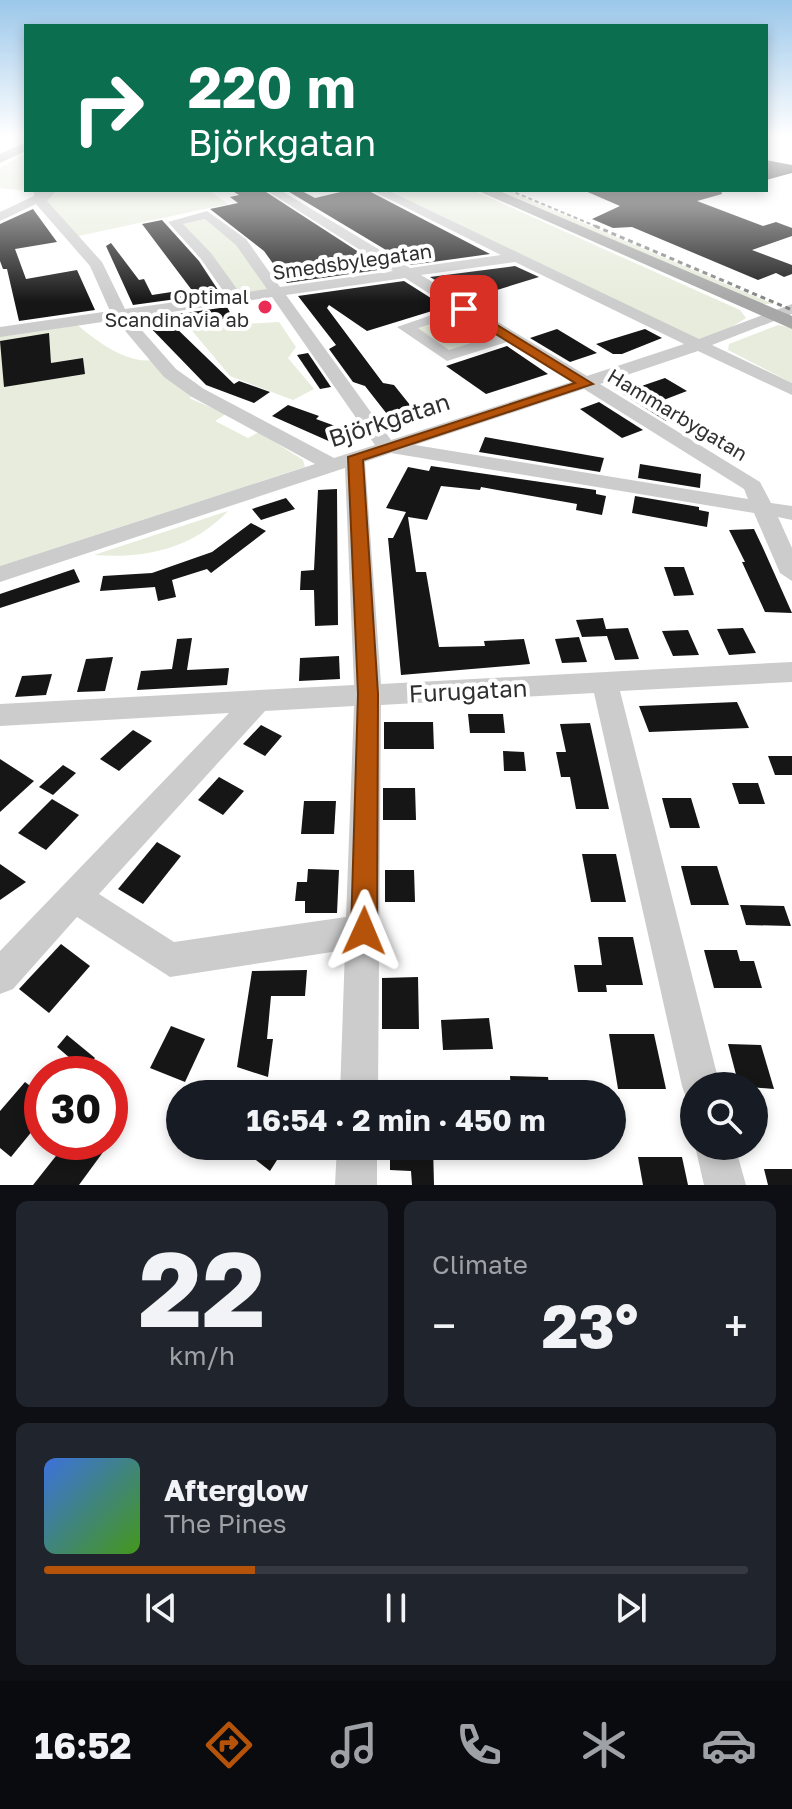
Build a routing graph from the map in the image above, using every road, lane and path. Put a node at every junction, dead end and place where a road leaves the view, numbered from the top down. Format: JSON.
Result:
{"nodes":[{"id":1,"x":275,"y":192,"type":"edge"},
{"id":2,"x":381,"y":192,"type":"edge"},
{"id":3,"x":489,"y":192,"type":"edge"},
{"id":4,"x":45,"y":193,"type":"edge"},
{"id":5,"x":0,"y":217,"type":"edge"},
{"id":6,"x":519,"y":257,"type":"junction"},
{"id":7,"x":405,"y":273,"type":"junction"},
{"id":8,"x":279,"y":292,"type":"junction"},
{"id":9,"x":236,"y":298,"type":"junction"},
{"id":10,"x":464,"y":309,"type":"junction"},
{"id":11,"x":783,"y":312,"type":"edge"},
{"id":12,"x":120,"y":315,"type":"junction"},
{"id":13,"x":792,"y":323,"type":"edge"},
{"id":14,"x":1,"y":328,"type":"edge"},
{"id":15,"x":508,"y":336,"type":"junction"},
{"id":16,"x":701,"y":346,"type":"junction"},
{"id":17,"x":586,"y":384,"type":"junction"},
{"id":18,"x":792,"y":390,"type":"edge"},
{"id":19,"x":385,"y":446,"type":"junction"},
{"id":20,"x":343,"y":461,"type":"junction"},
{"id":21,"x":763,"y":508,"type":"junction"},
{"id":22,"x":792,"y":513,"type":"edge"},
{"id":23,"x":792,"y":573,"type":"edge"},
{"id":24,"x":0,"y":574,"type":"edge"},
{"id":25,"x":792,"y":672,"type":"edge"},
{"id":26,"x":605,"y":683,"type":"junction"},
{"id":27,"x":368,"y":694,"type":"junction"},
{"id":28,"x":257,"y":702,"type":"junction"},
{"id":29,"x":0,"y":715,"type":"edge"},
{"id":30,"x":74,"y":896,"type":"junction"},
{"id":31,"x":364,"y":931,"type":"junction"},
{"id":32,"x":0,"y":976,"type":"edge"},
{"id":33,"x":698,"y":1072,"type":"edge"},
{"id":34,"x":359,"y":1080,"type":"edge"},
{"id":35,"x":357,"y":1160,"type":"edge"},
{"id":36,"x":719,"y":1160,"type":"edge"},
{"id":37,"x":356,"y":1185,"type":"edge"},
{"id":38,"x":725,"y":1185,"type":"edge"}],
"edges":[{"from":1,"to":7,"type":"street","name":"Hammarbygatan"},
{"from":2,"to":6,"type":"street"},
{"from":3,"to":11,"type":"main road"},
{"from":4,"to":5,"type":"street"},
{"from":4,"to":12,"type":"street"},
{"from":6,"to":7,"type":"street","name":"Smedsbylegatan"},
{"from":6,"to":16,"type":"street"},
{"from":7,"to":8,"type":"street","name":"Smedsbylegatan"},
{"from":7,"to":10,"type":"street","name":"Hammarbygatan"},
{"from":8,"to":9,"type":"street","name":"Smedsbylegatan"},
{"from":8,"to":9,"type":"street"},
{"from":8,"to":19,"type":"street"},
{"from":9,"to":12,"type":"street","name":"Smedsbylegatan"},
{"from":10,"to":15,"type":"street","name":"Hammarbygatan"},
{"from":10,"to":15,"type":"street"},
{"from":11,"to":13,"type":"main road"},
{"from":11,"to":16,"type":"street","name":"Björkgatan"},
{"from":12,"to":14,"type":"street","name":"Smedsbylegatan"},
{"from":12,"to":20,"type":"street"},
{"from":15,"to":17,"type":"street","name":"Hammarbygatan"},
{"from":16,"to":17,"type":"street","name":"Björkgatan"},
{"from":16,"to":18,"type":"street"},
{"from":17,"to":19,"type":"street","name":"Björkgatan"},
{"from":17,"to":21,"type":"street","name":"Hammarbygatan"},
{"from":19,"to":20,"type":"street","name":"Björkgatan"},
{"from":19,"to":21,"type":"street"},
{"from":20,"to":24,"type":"street","name":"Björkgatan"},
{"from":20,"to":27,"type":"street"},
{"from":21,"to":22,"type":"street"},
{"from":21,"to":23,"type":"street","name":"Hammarbygatan"},
{"from":25,"to":26,"type":"street","name":"Furugatan"},
{"from":26,"to":27,"type":"street","name":"Furugatan"},
{"from":26,"to":33,"type":"street"},
{"from":27,"to":28,"type":"street","name":"Furugatan"},
{"from":27,"to":31,"type":"street"},
{"from":28,"to":29,"type":"street","name":"Furugatan"},
{"from":28,"to":30,"type":"street"},
{"from":30,"to":31,"type":"street"},
{"from":30,"to":32,"type":"street"},
{"from":31,"to":34,"type":"street"},
{"from":35,"to":37,"type":"street"},
{"from":36,"to":38,"type":"street"}]}
